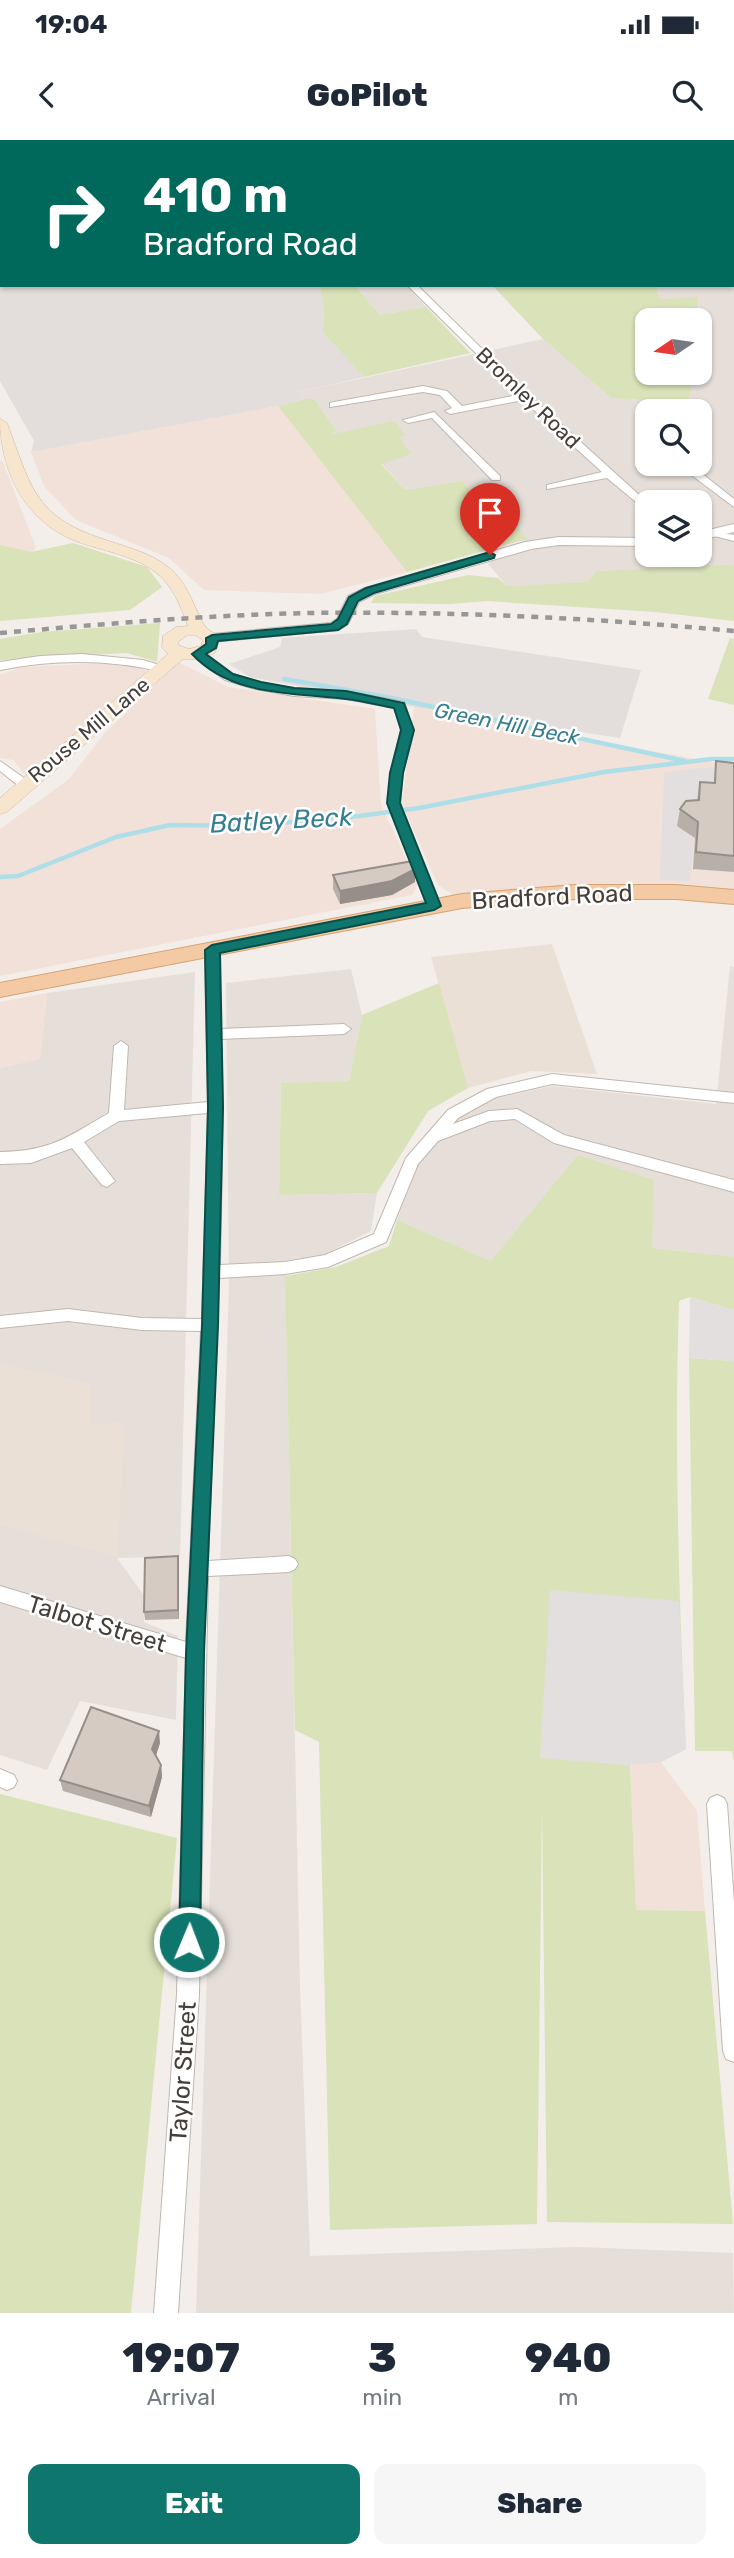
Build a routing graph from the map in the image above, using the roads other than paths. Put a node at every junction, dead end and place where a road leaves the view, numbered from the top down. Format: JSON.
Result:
{"nodes":[{"id":1,"x":413,"y":287,"type":"edge"},
{"id":2,"x":525,"y":397,"type":"junction"},
{"id":3,"x":331,"y":404,"type":"dead end"},
{"id":4,"x":459,"y":408,"type":"junction"},
{"id":5,"x":434,"y":415,"type":"junction"},
{"id":6,"x":408,"y":420,"type":"dead end"},
{"id":7,"x":0,"y":422,"type":"edge"},
{"id":8,"x":610,"y":474,"type":"junction"},
{"id":9,"x":699,"y":476,"type":"edge"},
{"id":10,"x":496,"y":478,"type":"dead end"},
{"id":11,"x":551,"y":487,"type":"dead end"},
{"id":12,"x":635,"y":497,"type":"edge"},
{"id":13,"x":734,"y":504,"type":"edge"},
{"id":14,"x":734,"y":528,"type":"edge"},
{"id":15,"x":712,"y":533,"type":"edge"},
{"id":16,"x":712,"y":535,"type":"edge"},
{"id":17,"x":734,"y":538,"type":"edge"},
{"id":18,"x":635,"y":542,"type":"edge"},
{"id":19,"x":197,"y":633,"type":"junction"},
{"id":20,"x":179,"y":653,"type":"junction"},
{"id":21,"x":198,"y":654,"type":"junction"},
{"id":22,"x":0,"y":666,"type":"edge"},
{"id":23,"x":163,"y":668,"type":"junction"},
{"id":24,"x":0,"y":765,"type":"edge"},
{"id":25,"x":24,"y":785,"type":"junction"},
{"id":26,"x":0,"y":808,"type":"edge"},
{"id":27,"x":734,"y":897,"type":"edge"},
{"id":28,"x":434,"y":906,"type":"junction"},
{"id":29,"x":212,"y":950,"type":"junction"},
{"id":30,"x":0,"y":990,"type":"edge"},
{"id":31,"x":344,"y":1029,"type":"dead end"},
{"id":32,"x":215,"y":1034,"type":"junction"},
{"id":33,"x":121,"y":1046,"type":"dead end"},
{"id":34,"x":734,"y":1098,"type":"edge"},
{"id":35,"x":216,"y":1107,"type":"junction"},
{"id":36,"x":116,"y":1116,"type":"junction"},
{"id":37,"x":430,"y":1138,"type":"junction"},
{"id":38,"x":75,"y":1141,"type":"junction"},
{"id":39,"x":0,"y":1158,"type":"edge"},
{"id":40,"x":107,"y":1181,"type":"dead end"},
{"id":41,"x":734,"y":1186,"type":"edge"},
{"id":42,"x":212,"y":1272,"type":"junction"},
{"id":43,"x":0,"y":1322,"type":"edge"},
{"id":44,"x":210,"y":1325,"type":"junction"},
{"id":45,"x":289,"y":1564,"type":"dead end"},
{"id":46,"x":199,"y":1569,"type":"junction"},
{"id":47,"x":0,"y":1594,"type":"edge"},
{"id":48,"x":195,"y":1653,"type":"junction"},
{"id":49,"x":717,"y":1804,"type":"dead end"},
{"id":50,"x":734,"y":2051,"type":"edge"},
{"id":51,"x":166,"y":2313,"type":"edge"}],
"edges":[{"from":1,"to":2,"type":"street","name":"Bromley Road"},
{"from":2,"to":4,"type":"street"},
{"from":2,"to":8,"type":"street","name":"Bromley Road"},
{"from":3,"to":4,"type":"street"},
{"from":4,"to":5,"type":"street"},
{"from":5,"to":6,"type":"street"},
{"from":5,"to":10,"type":"street"},
{"from":7,"to":19,"type":"main road"},
{"from":8,"to":11,"type":"street"},
{"from":8,"to":12,"type":"street","name":"Bromley Road"},
{"from":9,"to":13,"type":"street"},
{"from":14,"to":15,"type":"street"},
{"from":16,"to":17,"type":"street"},
{"from":18,"to":19,"type":"street"},
{"from":19,"to":20,"type":"main road"},
{"from":19,"to":21,"type":"main road"},
{"from":20,"to":21,"type":"main road"},
{"from":20,"to":23,"type":"main road","name":"Rouse Mill Lane"},
{"from":21,"to":28,"type":"street"},
{"from":22,"to":23,"type":"street"},
{"from":23,"to":25,"type":"main road","name":"Rouse Mill Lane"},
{"from":24,"to":25,"type":"street"},
{"from":25,"to":26,"type":"main road","name":"Rouse Mill Lane"},
{"from":27,"to":28,"type":"main road","name":"Bradford Road"},
{"from":28,"to":29,"type":"main road","name":"Bradford Road"},
{"from":29,"to":30,"type":"main road","name":"Bradford Road"},
{"from":29,"to":32,"type":"street","name":"Taylor Street"},
{"from":31,"to":32,"type":"street"},
{"from":32,"to":35,"type":"street","name":"Taylor Street"},
{"from":33,"to":36,"type":"street"},
{"from":34,"to":37,"type":"street"},
{"from":35,"to":36,"type":"street"},
{"from":35,"to":42,"type":"street","name":"Taylor Street"},
{"from":36,"to":38,"type":"street"},
{"from":37,"to":41,"type":"street"},
{"from":37,"to":42,"type":"street"},
{"from":38,"to":39,"type":"street"},
{"from":38,"to":40,"type":"street"},
{"from":42,"to":44,"type":"street","name":"Taylor Street"},
{"from":43,"to":44,"type":"street"},
{"from":44,"to":46,"type":"street","name":"Taylor Street"},
{"from":45,"to":46,"type":"street"},
{"from":46,"to":48,"type":"street","name":"Taylor Street"},
{"from":47,"to":48,"type":"street","name":"Talbot Street"},
{"from":48,"to":51,"type":"street","name":"Taylor Street"},
{"from":49,"to":50,"type":"street"}]}
